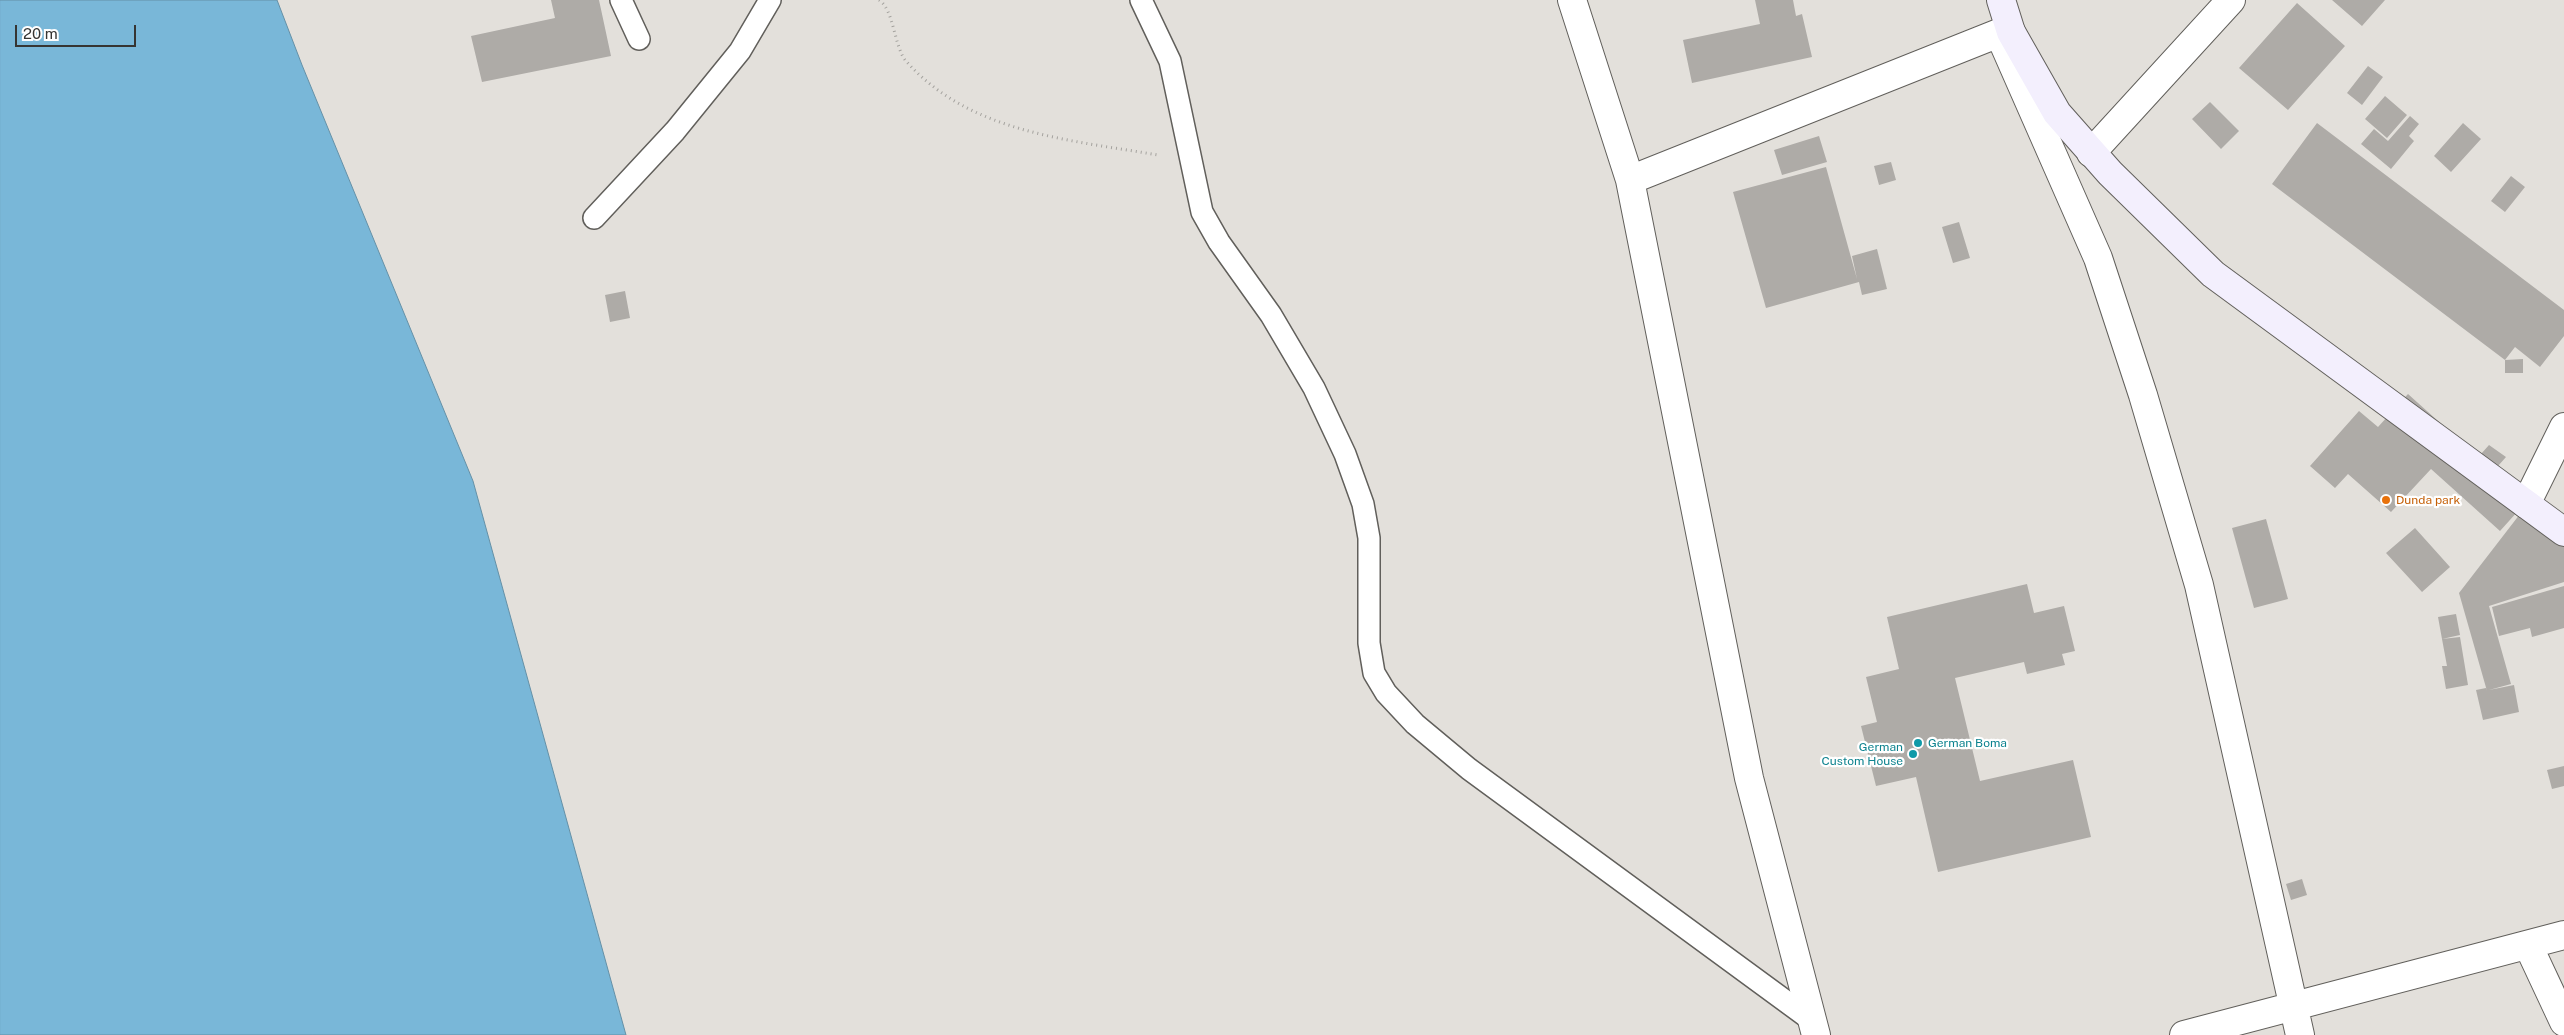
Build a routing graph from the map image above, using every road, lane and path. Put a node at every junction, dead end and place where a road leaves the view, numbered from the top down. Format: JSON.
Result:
{"nodes":[{"id":1,"x":621,"y":0,"type":"edge"},
{"id":2,"x":770,"y":0,"type":"edge"},
{"id":3,"x":879,"y":0,"type":"edge"},
{"id":4,"x":1142,"y":0,"type":"edge"},
{"id":5,"x":1572,"y":0,"type":"edge"},
{"id":6,"x":2001,"y":0,"type":"edge"},
{"id":7,"x":2231,"y":0,"type":"edge"},
{"id":8,"x":2005,"y":33,"type":"junction"},
{"id":9,"x":639,"y":39,"type":"dead end"},
{"id":10,"x":2092,"y":153,"type":"junction"},
{"id":11,"x":1190,"y":161,"type":"junction"},
{"id":12,"x":1630,"y":180,"type":"junction"},
{"id":13,"x":594,"y":218,"type":"dead end"},
{"id":14,"x":2564,"y":427,"type":"edge"},
{"id":15,"x":2526,"y":504,"type":"junction"},
{"id":16,"x":2564,"y":532,"type":"edge"},
{"id":17,"x":2564,"y":935,"type":"edge"},
{"id":18,"x":2528,"y":945,"type":"junction"},
{"id":19,"x":2295,"y":1007,"type":"junction"},
{"id":20,"x":2564,"y":1022,"type":"edge"},
{"id":21,"x":1815,"y":1028,"type":"edge"},
{"id":22,"x":2184,"y":1035,"type":"edge"},
{"id":23,"x":2300,"y":1035,"type":"edge"}],
"edges":[{"from":1,"to":9,"type":"lane"},
{"from":2,"to":13,"type":"lane"},
{"from":3,"to":11,"type":"path"},
{"from":4,"to":11,"type":"lane"},
{"from":5,"to":12,"type":"street"},
{"from":6,"to":8,"type":"main road"},
{"from":7,"to":10,"type":"street"},
{"from":8,"to":10,"type":"main road"},
{"from":8,"to":12,"type":"street"},
{"from":8,"to":19,"type":"street"},
{"from":10,"to":15,"type":"main road"},
{"from":11,"to":21,"type":"lane"},
{"from":12,"to":21,"type":"street"},
{"from":14,"to":15,"type":"street"},
{"from":15,"to":16,"type":"main road"},
{"from":17,"to":18,"type":"street"},
{"from":18,"to":19,"type":"street"},
{"from":18,"to":20,"type":"street"},
{"from":19,"to":22,"type":"street"},
{"from":19,"to":23,"type":"street"}]}
